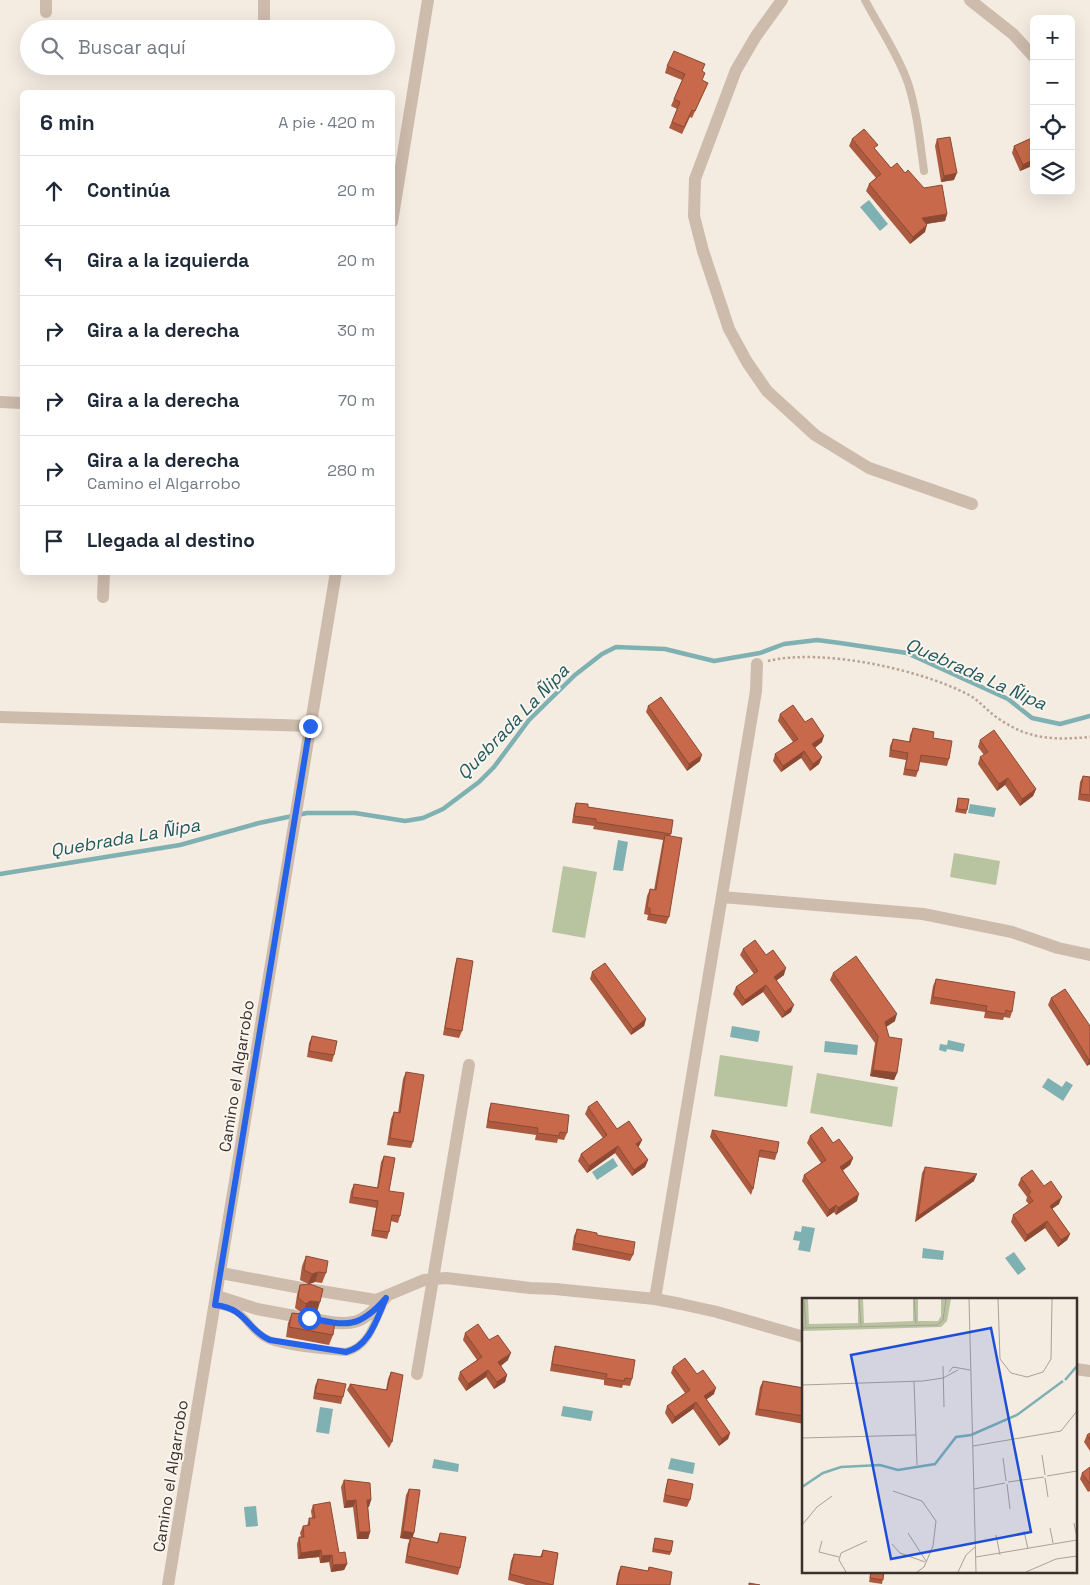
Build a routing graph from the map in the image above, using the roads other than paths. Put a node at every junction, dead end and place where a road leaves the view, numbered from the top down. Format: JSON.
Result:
{"nodes":[{"id":1,"x":264,"y":0,"type":"edge"},
{"id":2,"x":428,"y":0,"type":"edge"},
{"id":3,"x":782,"y":0,"type":"edge"},
{"id":4,"x":865,"y":0,"type":"edge"},
{"id":5,"x":970,"y":0,"type":"edge"},
{"id":6,"x":264,"y":20,"type":"edge"},
{"id":7,"x":1030,"y":53,"type":"edge"},
{"id":8,"x":924,"y":171,"type":"dead end"},
{"id":9,"x":395,"y":204,"type":"edge"},
{"id":10,"x":0,"y":402,"type":"edge"},
{"id":11,"x":20,"y":402,"type":"edge"},
{"id":12,"x":972,"y":504,"type":"dead end"},
{"id":13,"x":104,"y":575,"type":"edge"},
{"id":14,"x":335,"y":575,"type":"edge"},
{"id":15,"x":103,"y":597,"type":"dead end"},
{"id":16,"x":757,"y":664,"type":"road end"},
{"id":17,"x":0,"y":717,"type":"edge"},
{"id":18,"x":310,"y":726,"type":"junction"},
{"id":19,"x":722,"y":897,"type":"junction"},
{"id":20,"x":1090,"y":955,"type":"edge"},
{"id":21,"x":469,"y":1065,"type":"dead end"},
{"id":22,"x":221,"y":1273,"type":"junction"},
{"id":23,"x":432,"y":1279,"type":"junction"},
{"id":24,"x":386,"y":1298,"type":"junction"},
{"id":25,"x":655,"y":1299,"type":"junction"},
{"id":26,"x":216,"y":1300,"type":"junction"},
{"id":27,"x":295,"y":1316,"type":"edge"},
{"id":28,"x":309,"y":1318,"type":"edge"},
{"id":29,"x":802,"y":1337,"type":"edge"},
{"id":30,"x":417,"y":1374,"type":"dead end"},
{"id":31,"x":168,"y":1585,"type":"edge"}],
"edges":[{"from":1,"to":6,"type":"street"},
{"from":2,"to":9,"type":"street"},
{"from":3,"to":12,"type":"street"},
{"from":4,"to":8,"type":"lane"},
{"from":5,"to":7,"type":"street"},
{"from":10,"to":11,"type":"street"},
{"from":13,"to":15,"type":"street"},
{"from":14,"to":18,"type":"street","name":"Camino el Algarrobo"},
{"from":16,"to":19,"type":"street"},
{"from":17,"to":18,"type":"street"},
{"from":18,"to":22,"type":"street","name":"Camino el Algarrobo"},
{"from":19,"to":20,"type":"street"},
{"from":19,"to":25,"type":"street"},
{"from":21,"to":23,"type":"street"},
{"from":22,"to":24,"type":"street"},
{"from":22,"to":26,"type":"street","name":"Camino el Algarrobo"},
{"from":23,"to":24,"type":"street"},
{"from":23,"to":25,"type":"street"},
{"from":23,"to":30,"type":"street"},
{"from":24,"to":26,"type":"lane"},
{"from":24,"to":28,"type":"street"},
{"from":25,"to":29,"type":"street"},
{"from":26,"to":27,"type":"street"},
{"from":26,"to":31,"type":"street","name":"Camino el Algarrobo"}]}
